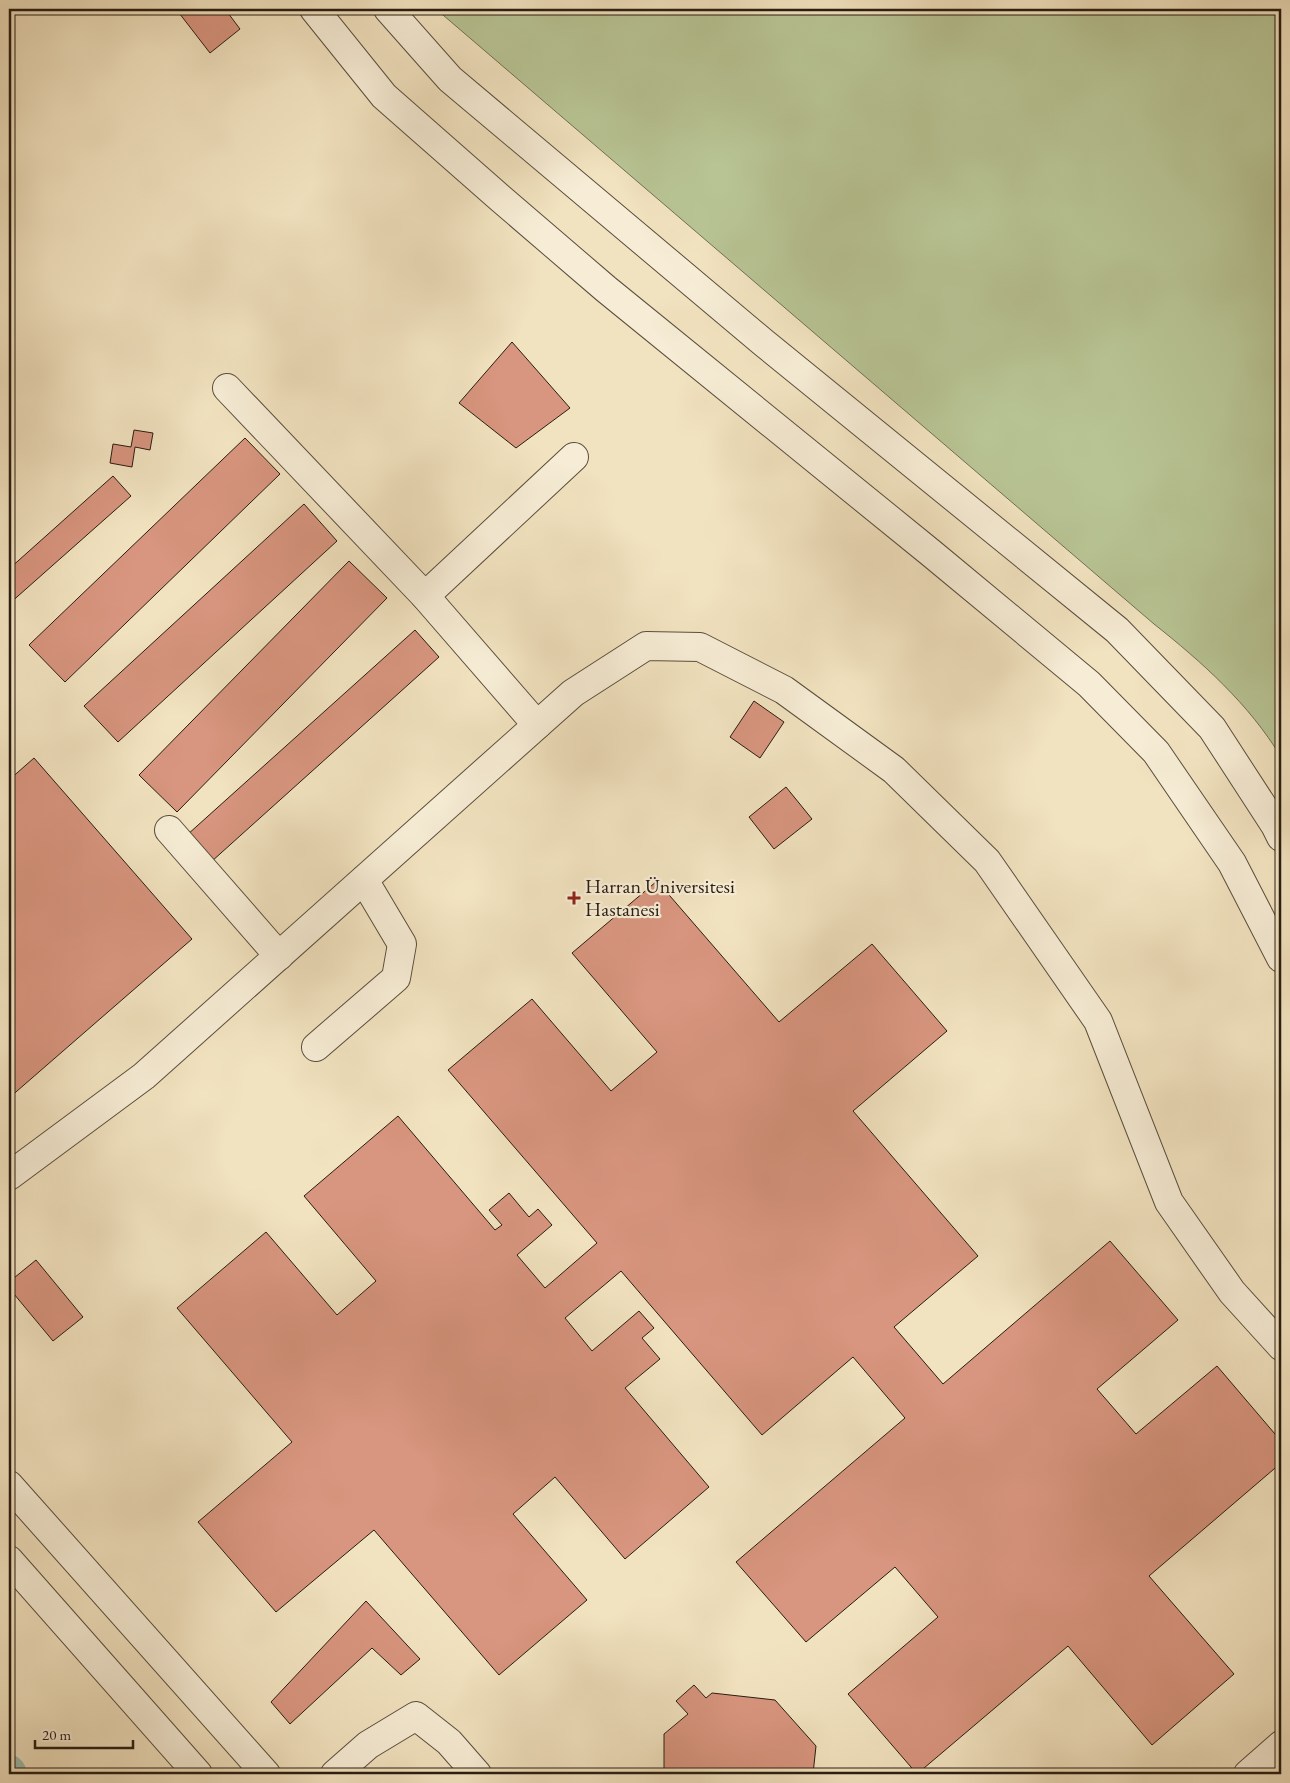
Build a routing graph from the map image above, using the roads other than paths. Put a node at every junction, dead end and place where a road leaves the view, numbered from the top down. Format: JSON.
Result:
{"nodes":[{"id":1,"x":314,"y":9,"type":"edge"},
{"id":2,"x":388,"y":9,"type":"edge"},
{"id":3,"x":227,"y":388,"type":"dead end"},
{"id":4,"x":574,"y":456,"type":"dead end"},
{"id":5,"x":425,"y":596,"type":"junction"},
{"id":6,"x":537,"y":725,"type":"junction"},
{"id":7,"x":169,"y":830,"type":"dead end"},
{"id":8,"x":1281,"y":837,"type":"edge"},
{"id":9,"x":364,"y":880,"type":"junction"},
{"id":10,"x":279,"y":956,"type":"junction"},
{"id":11,"x":1281,"y":958,"type":"edge"},
{"id":12,"x":316,"y":1047,"type":"dead end"},
{"id":13,"x":9,"y":1176,"type":"edge"},
{"id":14,"x":1281,"y":1346,"type":"edge"},
{"id":15,"x":9,"y":1485,"type":"edge"},
{"id":16,"x":9,"y":1560,"type":"edge"},
{"id":17,"x":1281,"y":1745,"type":"edge"},
{"id":18,"x":198,"y":1774,"type":"edge"},
{"id":19,"x":266,"y":1774,"type":"edge"},
{"id":20,"x":335,"y":1774,"type":"edge"},
{"id":21,"x":477,"y":1774,"type":"edge"},
{"id":22,"x":1248,"y":1774,"type":"edge"}],
"edges":[{"from":1,"to":11,"type":"street"},
{"from":2,"to":8,"type":"street"},
{"from":3,"to":5,"type":"street"},
{"from":4,"to":5,"type":"street"},
{"from":5,"to":6,"type":"street"},
{"from":6,"to":9,"type":"street"},
{"from":6,"to":14,"type":"street"},
{"from":7,"to":10,"type":"street"},
{"from":9,"to":10,"type":"street"},
{"from":9,"to":12,"type":"street"},
{"from":10,"to":13,"type":"street"},
{"from":15,"to":19,"type":"street"},
{"from":16,"to":18,"type":"street"},
{"from":17,"to":22,"type":"street"},
{"from":20,"to":21,"type":"street"}]}
